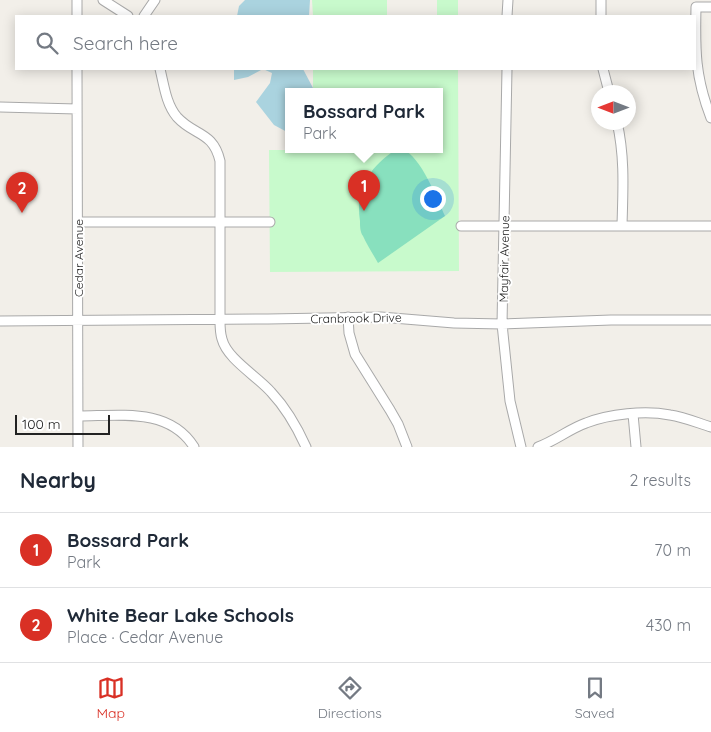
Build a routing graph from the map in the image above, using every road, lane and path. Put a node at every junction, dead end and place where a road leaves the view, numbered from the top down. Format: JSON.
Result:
{"nodes":[{"id":1,"x":77,"y":0,"type":"edge"},
{"id":2,"x":103,"y":0,"type":"edge"},
{"id":3,"x":155,"y":0,"type":"edge"},
{"id":4,"x":508,"y":0,"type":"edge"},
{"id":5,"x":601,"y":0,"type":"edge"},
{"id":6,"x":693,"y":4,"type":"edge"},
{"id":7,"x":711,"y":7,"type":"edge"},
{"id":8,"x":77,"y":15,"type":"edge"},
{"id":9,"x":126,"y":15,"type":"edge"},
{"id":10,"x":145,"y":15,"type":"edge"},
{"id":11,"x":508,"y":15,"type":"edge"},
{"id":12,"x":601,"y":15,"type":"edge"},
{"id":13,"x":696,"y":60,"type":"edge"},
{"id":14,"x":77,"y":70,"type":"edge"},
{"id":15,"x":160,"y":70,"type":"edge"},
{"id":16,"x":507,"y":70,"type":"edge"},
{"id":17,"x":604,"y":70,"type":"edge"},
{"id":18,"x":607,"y":85,"type":"edge"},
{"id":19,"x":0,"y":107,"type":"edge"},
{"id":20,"x":77,"y":109,"type":"junction"},
{"id":21,"x":711,"y":118,"type":"edge"},
{"id":22,"x":619,"y":130,"type":"edge"},
{"id":23,"x":78,"y":222,"type":"junction"},
{"id":24,"x":221,"y":222,"type":"junction"},
{"id":25,"x":270,"y":222,"type":"dead end"},
{"id":26,"x":622,"y":225,"type":"junction"},
{"id":27,"x":461,"y":226,"type":"dead end"},
{"id":28,"x":505,"y":226,"type":"junction"},
{"id":29,"x":711,"y":226,"type":"edge"},
{"id":30,"x":348,"y":317,"type":"junction"},
{"id":31,"x":220,"y":320,"type":"junction"},
{"id":32,"x":711,"y":320,"type":"edge"},
{"id":33,"x":0,"y":321,"type":"edge"},
{"id":34,"x":78,"y":321,"type":"junction"},
{"id":35,"x":502,"y":324,"type":"junction"},
{"id":36,"x":633,"y":414,"type":"junction"},
{"id":37,"x":78,"y":416,"type":"junction"},
{"id":38,"x":711,"y":427,"type":"edge"},
{"id":39,"x":78,"y":447,"type":"edge"},
{"id":40,"x":194,"y":447,"type":"edge"},
{"id":41,"x":306,"y":447,"type":"edge"},
{"id":42,"x":407,"y":447,"type":"edge"},
{"id":43,"x":521,"y":447,"type":"edge"},
{"id":44,"x":538,"y":447,"type":"edge"},
{"id":45,"x":636,"y":447,"type":"edge"}],
"edges":[{"from":1,"to":8,"type":"street"},
{"from":2,"to":9,"type":"street"},
{"from":3,"to":10,"type":"street"},
{"from":4,"to":11,"type":"street"},
{"from":5,"to":12,"type":"street"},
{"from":6,"to":7,"type":"street"},
{"from":13,"to":21,"type":"street"},
{"from":14,"to":20,"type":"street","name":"Cedar Avenue"},
{"from":15,"to":24,"type":"street"},
{"from":16,"to":28,"type":"street","name":"Mayfair Avenue"},
{"from":17,"to":18,"type":"street"},
{"from":19,"to":20,"type":"street"},
{"from":20,"to":23,"type":"street","name":"Cedar Avenue"},
{"from":22,"to":26,"type":"street"},
{"from":23,"to":24,"type":"street"},
{"from":23,"to":34,"type":"street","name":"Cedar Avenue"},
{"from":24,"to":25,"type":"street"},
{"from":24,"to":31,"type":"street"},
{"from":26,"to":28,"type":"street"},
{"from":26,"to":29,"type":"street"},
{"from":27,"to":28,"type":"street"},
{"from":28,"to":35,"type":"street","name":"Mayfair Avenue"},
{"from":30,"to":31,"type":"street","name":"Cranbrook Drive"},
{"from":30,"to":35,"type":"street","name":"Cranbrook Drive"},
{"from":30,"to":42,"type":"street"},
{"from":31,"to":34,"type":"street","name":"Cranbrook Drive"},
{"from":31,"to":41,"type":"street"},
{"from":32,"to":35,"type":"street","name":"Cranbrook Drive"},
{"from":33,"to":34,"type":"street","name":"Cranbrook Drive"},
{"from":34,"to":37,"type":"street","name":"Cedar Avenue"},
{"from":35,"to":43,"type":"street","name":"Mayfair Avenue"},
{"from":36,"to":38,"type":"street"},
{"from":36,"to":44,"type":"street"},
{"from":36,"to":45,"type":"street"},
{"from":37,"to":39,"type":"street","name":"Cedar Avenue"},
{"from":37,"to":40,"type":"street"}]}
